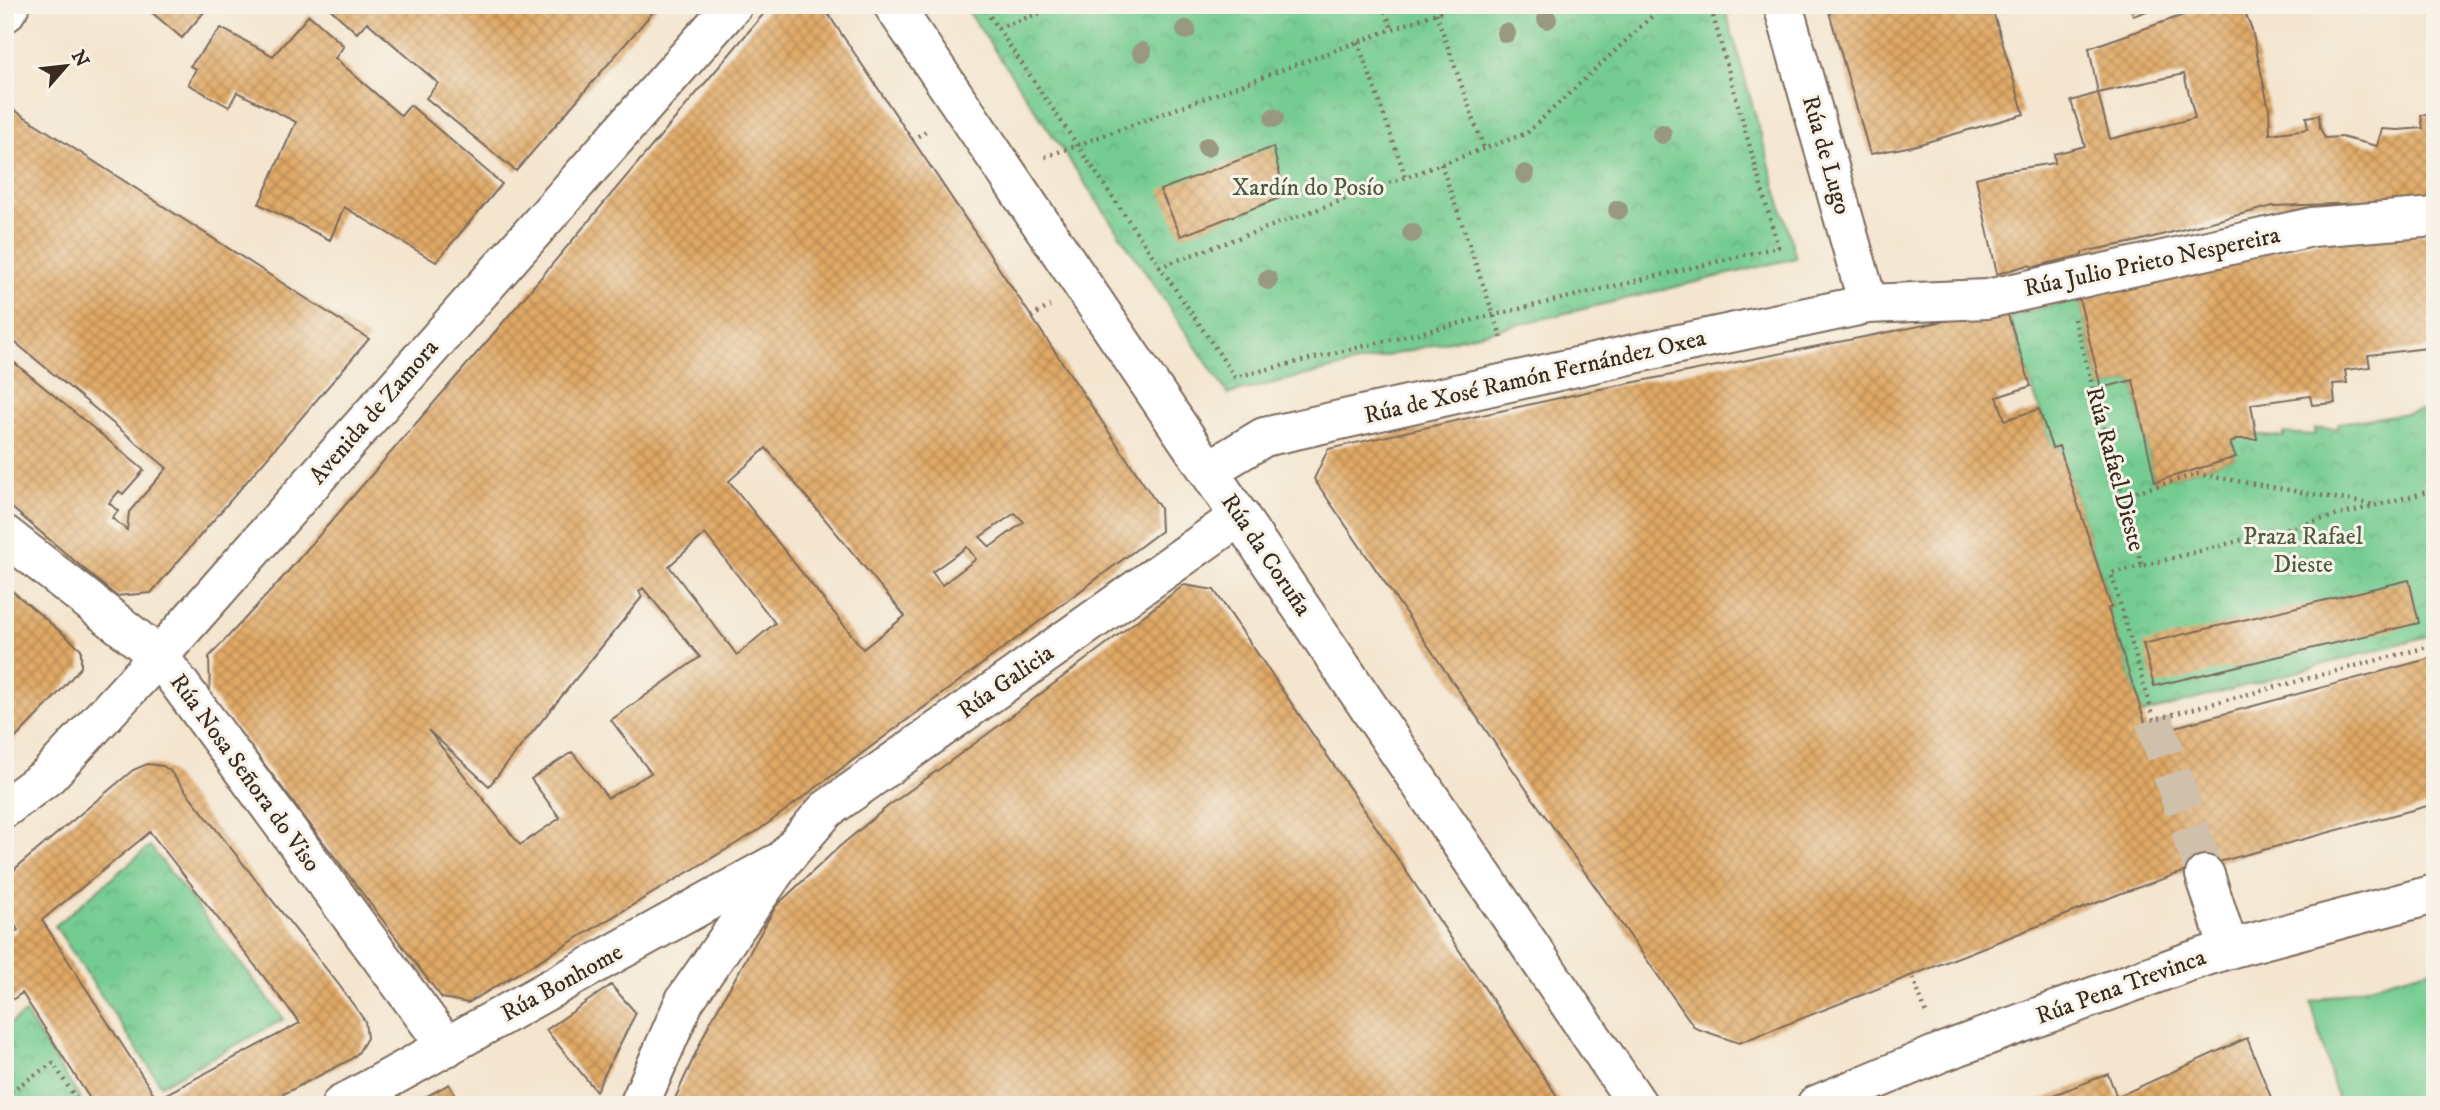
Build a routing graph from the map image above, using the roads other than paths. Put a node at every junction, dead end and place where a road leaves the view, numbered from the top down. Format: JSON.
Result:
{"nodes":[{"id":1,"x":10,"y":5,"type":"edge"},
{"id":2,"x":733,"y":5,"type":"edge"},
{"id":3,"x":893,"y":5,"type":"edge"},
{"id":4,"x":1783,"y":5,"type":"edge"},
{"id":5,"x":5,"y":13,"type":"edge"},
{"id":6,"x":2435,"y":217,"type":"edge"},
{"id":7,"x":1868,"y":304,"type":"junction"},
{"id":8,"x":1209,"y":470,"type":"junction"},
{"id":9,"x":1240,"y":516,"type":"junction"},
{"id":10,"x":5,"y":535,"type":"edge"},
{"id":11,"x":159,"y":656,"type":"junction"},
{"id":12,"x":5,"y":808,"type":"edge"},
{"id":13,"x":783,"y":860,"type":"junction"},
{"id":14,"x":2205,"y":875,"type":"tunnel mouth"},
{"id":15,"x":2435,"y":894,"type":"edge"},
{"id":16,"x":2229,"y":948,"type":"junction"},
{"id":17,"x":447,"y":1047,"type":"junction"},
{"id":18,"x":341,"y":1105,"type":"edge"},
{"id":19,"x":639,"y":1105,"type":"edge"},
{"id":20,"x":1638,"y":1105,"type":"edge"},
{"id":21,"x":1816,"y":1105,"type":"edge"}],
"edges":[{"from":1,"to":5,"type":"street"},
{"from":2,"to":11,"type":"street","name":"Avenida de Zamora"},
{"from":3,"to":8,"type":"street","name":"Rúa da Coruña"},
{"from":4,"to":7,"type":"street","name":"Rúa de Lugo"},
{"from":6,"to":7,"type":"street","name":"Rúa Julio Prieto Nespereira"},
{"from":7,"to":8,"type":"street","name":"Rúa de Xosé Ramón Fernández Oxea"},
{"from":8,"to":9,"type":"street","name":"Rúa da Coruña"},
{"from":9,"to":13,"type":"street","name":"Rúa Galicia"},
{"from":9,"to":20,"type":"street","name":"Rúa da Coruña"},
{"from":10,"to":11,"type":"street","name":"Rúa Nosa Señora do Viso"},
{"from":11,"to":12,"type":"street","name":"Avenida de Zamora"},
{"from":11,"to":17,"type":"street","name":"Rúa Nosa Señora do Viso"},
{"from":13,"to":17,"type":"street","name":"Rúa Bonhome"},
{"from":13,"to":19,"type":"street"},
{"from":14,"to":16,"type":"street"},
{"from":15,"to":16,"type":"street","name":"Rúa Pena Trevinca"},
{"from":16,"to":21,"type":"street","name":"Rúa Pena Trevinca"},
{"from":17,"to":18,"type":"street","name":"Rúa Bonhome"}]}
